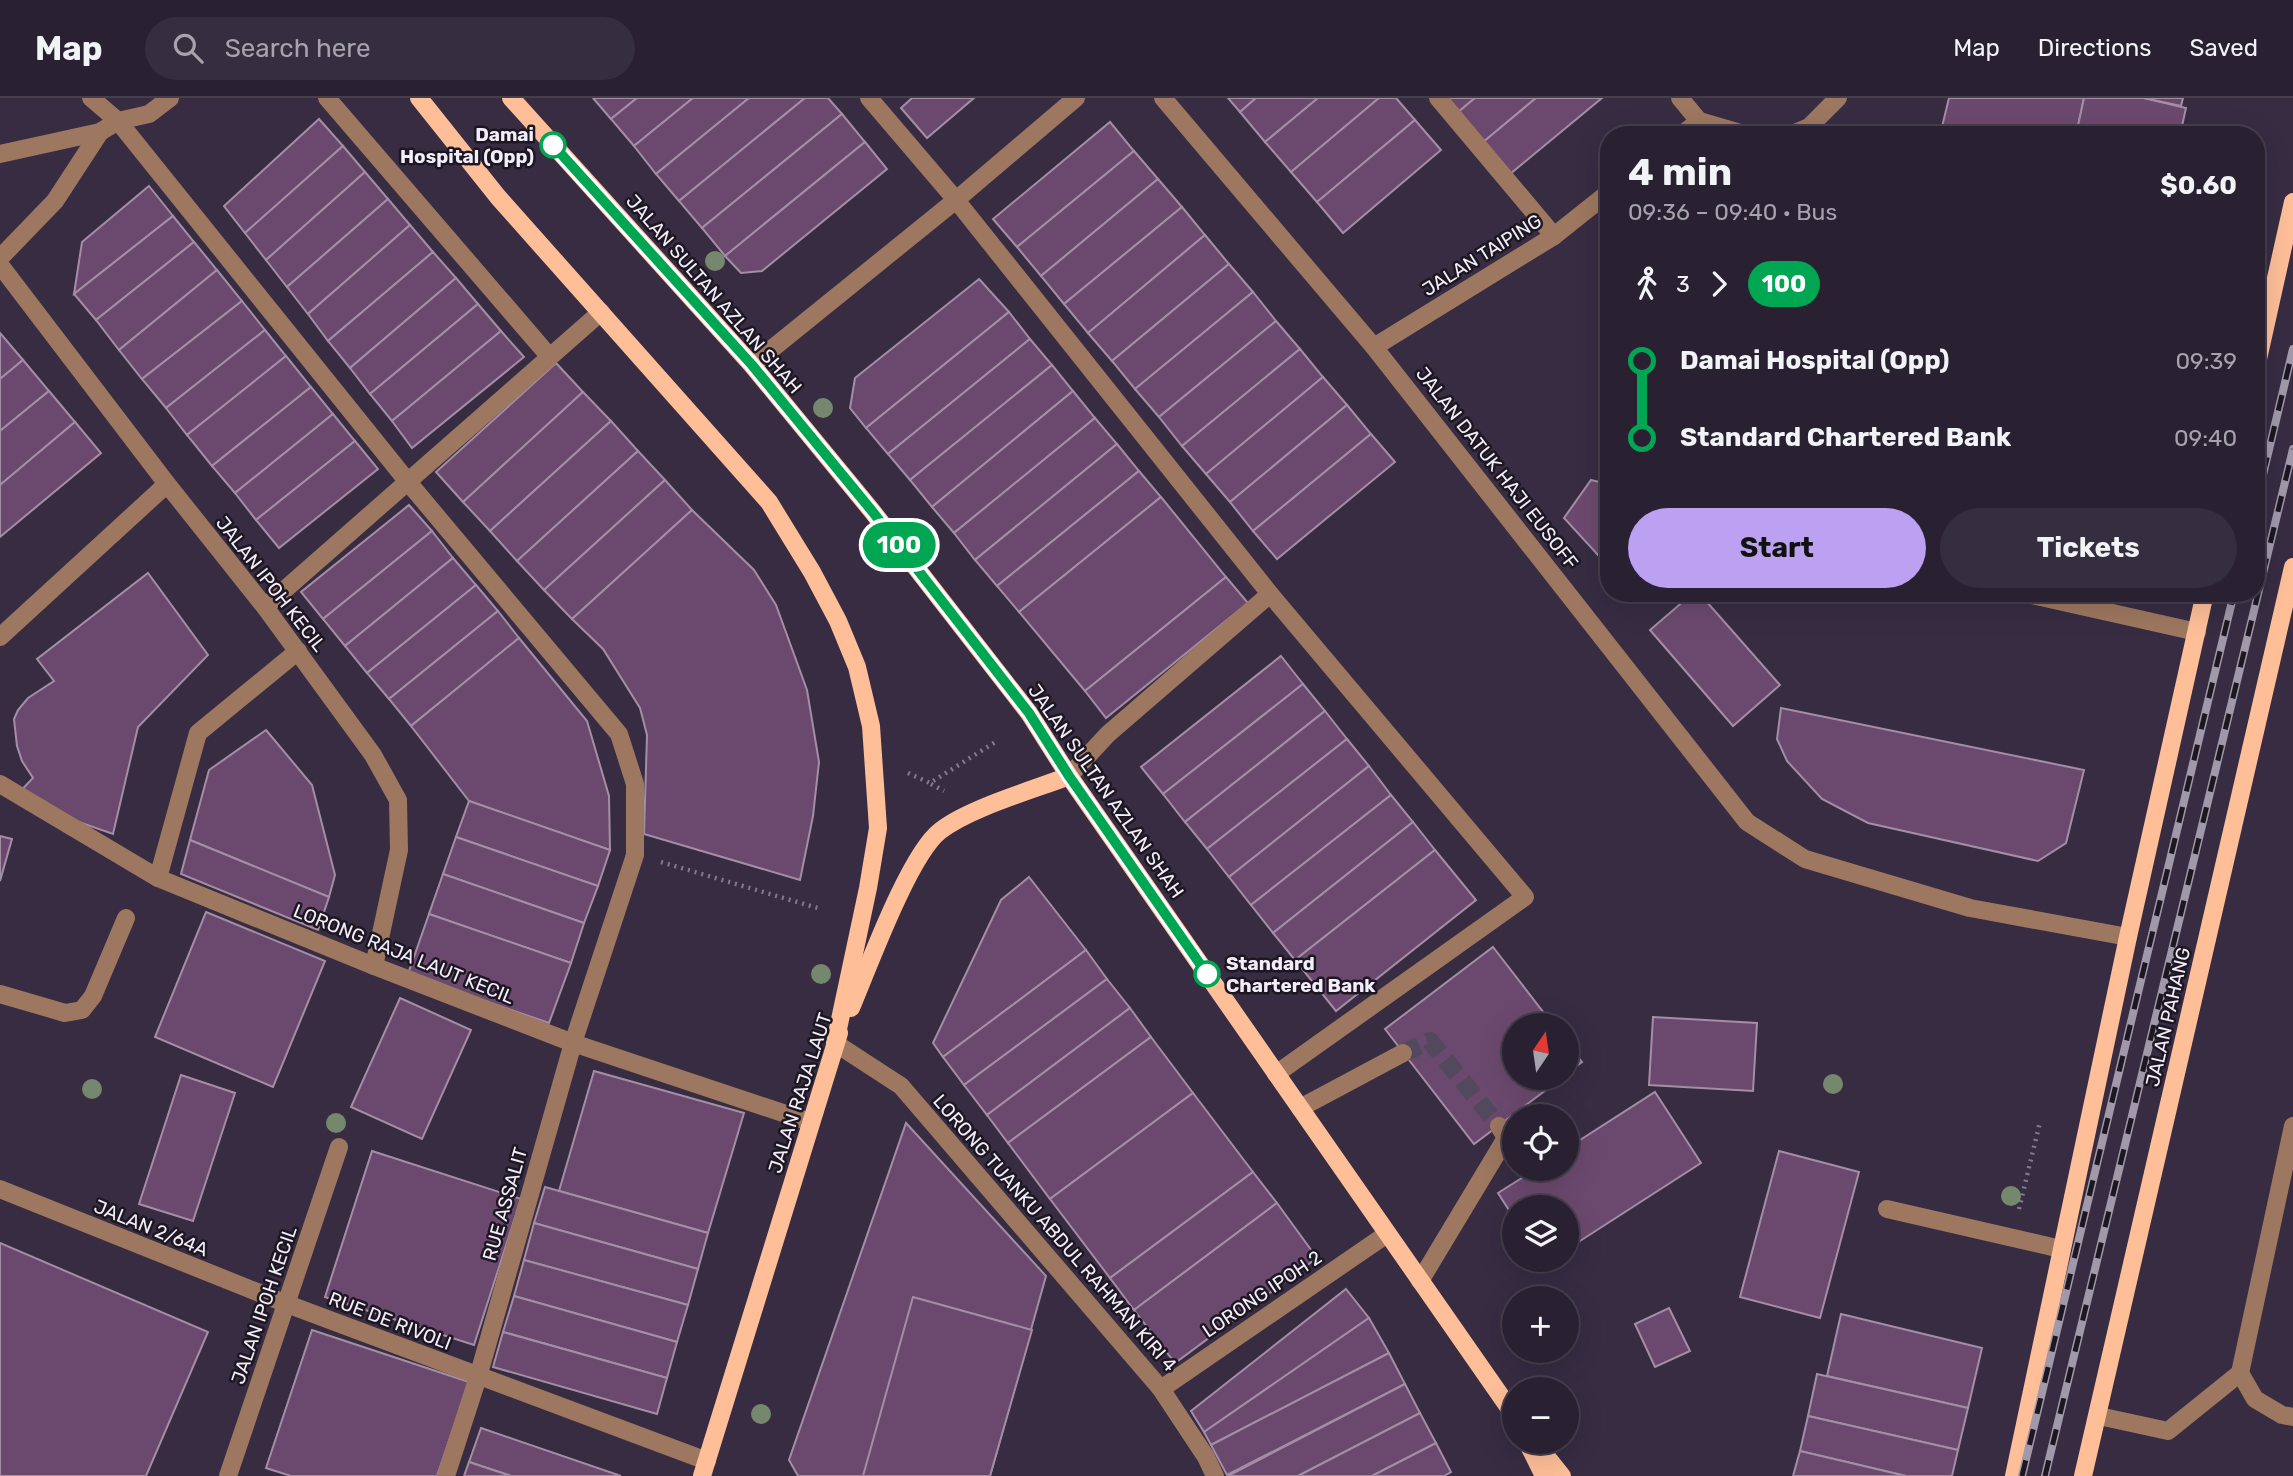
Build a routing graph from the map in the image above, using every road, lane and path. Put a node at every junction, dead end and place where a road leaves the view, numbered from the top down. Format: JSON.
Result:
{"nodes":[{"id":1,"x":91,"y":98,"type":"edge"},
{"id":2,"x":170,"y":98,"type":"edge"},
{"id":3,"x":327,"y":98,"type":"edge"},
{"id":4,"x":419,"y":98,"type":"edge"},
{"id":5,"x":511,"y":98,"type":"edge"},
{"id":6,"x":869,"y":98,"type":"edge"},
{"id":7,"x":1076,"y":98,"type":"edge"},
{"id":8,"x":1163,"y":98,"type":"edge"},
{"id":9,"x":1438,"y":98,"type":"edge"},
{"id":10,"x":1680,"y":98,"type":"edge"},
{"id":11,"x":1838,"y":98,"type":"edge"},
{"id":12,"x":118,"y":121,"type":"junction"},
{"id":13,"x":1699,"y":121,"type":"junction"},
{"id":14,"x":1693,"y":126,"type":"edge"},
{"id":15,"x":1716,"y":126,"type":"edge"},
{"id":16,"x":1810,"y":126,"type":"edge"},
{"id":17,"x":100,"y":132,"type":"junction"},
{"id":18,"x":0,"y":154,"type":"edge"},
{"id":19,"x":1600,"y":199,"type":"edge"},
{"id":20,"x":956,"y":200,"type":"junction"},
{"id":21,"x":2293,"y":202,"type":"edge"},
{"id":22,"x":1554,"y":236,"type":"junction"},
{"id":23,"x":0,"y":258,"type":"edge"},
{"id":24,"x":0,"y":265,"type":"edge"},
{"id":25,"x":601,"y":312,"type":"junction"},
{"id":26,"x":2265,"y":328,"type":"edge"},
{"id":27,"x":1374,"y":347,"type":"junction"},
{"id":28,"x":549,"y":356,"type":"junction"},
{"id":29,"x":752,"y":365,"type":"junction"},
{"id":30,"x":408,"y":482,"type":"junction"},
{"id":31,"x":167,"y":484,"type":"junction"},
{"id":32,"x":2293,"y":567,"type":"edge"},
{"id":33,"x":1270,"y":594,"type":"junction"},
{"id":34,"x":2063,"y":602,"type":"edge"},
{"id":35,"x":2203,"y":602,"type":"edge"},
{"id":36,"x":265,"y":607,"type":"junction"},
{"id":37,"x":2197,"y":632,"type":"junction"},
{"id":38,"x":0,"y":637,"type":"edge"},
{"id":39,"x":298,"y":651,"type":"junction"},
{"id":40,"x":997,"y":741,"type":"dead end"},
{"id":41,"x":908,"y":773,"type":"dead end"},
{"id":42,"x":1069,"y":776,"type":"junction"},
{"id":43,"x":930,"y":783,"type":"junction"},
{"id":44,"x":0,"y":784,"type":"edge"},
{"id":45,"x":944,"y":791,"type":"dead end"},
{"id":46,"x":635,"y":855,"type":"junction"},
{"id":47,"x":158,"y":877,"type":"junction"},
{"id":48,"x":821,"y":909,"type":"dead end"},
{"id":49,"x":127,"y":918,"type":"dead end"},
{"id":50,"x":2128,"y":937,"type":"junction"},
{"id":51,"x":374,"y":966,"type":"junction"},
{"id":52,"x":0,"y":994,"type":"edge"},
{"id":53,"x":835,"y":1042,"type":"junction"},
{"id":54,"x":573,"y":1043,"type":"junction"},
{"id":55,"x":1403,"y":1053,"type":"tunnel mouth"},
{"id":56,"x":1276,"y":1074,"type":"junction"},
{"id":57,"x":1300,"y":1108,"type":"junction"},
{"id":58,"x":810,"y":1122,"type":"junction"},
{"id":59,"x":2040,"y":1122,"type":"dead end"},
{"id":60,"x":1499,"y":1126,"type":"dead end"},
{"id":61,"x":2293,"y":1126,"type":"edge"},
{"id":62,"x":339,"y":1147,"type":"dead end"},
{"id":63,"x":0,"y":1189,"type":"edge"},
{"id":64,"x":1887,"y":1209,"type":"dead end"},
{"id":65,"x":1387,"y":1234,"type":"junction"},
{"id":66,"x":2012,"y":1237,"type":"junction"},
{"id":67,"x":2061,"y":1249,"type":"junction"},
{"id":68,"x":1420,"y":1281,"type":"junction"},
{"id":69,"x":287,"y":1304,"type":"junction"},
{"id":70,"x":2240,"y":1373,"type":"junction"},
{"id":71,"x":478,"y":1377,"type":"junction"},
{"id":72,"x":1161,"y":1389,"type":"junction"},
{"id":73,"x":1502,"y":1399,"type":"edge"},
{"id":74,"x":2099,"y":1416,"type":"junction"},
{"id":75,"x":2293,"y":1417,"type":"edge"},
{"id":76,"x":1533,"y":1454,"type":"edge"},
{"id":77,"x":1545,"y":1454,"type":"edge"},
{"id":78,"x":705,"y":1469,"type":"edge"},
{"id":79,"x":228,"y":1476,"type":"edge"},
{"id":80,"x":446,"y":1476,"type":"edge"},
{"id":81,"x":1215,"y":1476,"type":"edge"},
{"id":82,"x":1544,"y":1476,"type":"edge"},
{"id":83,"x":1562,"y":1476,"type":"edge"},
{"id":84,"x":2014,"y":1476,"type":"edge"},
{"id":85,"x":2083,"y":1476,"type":"edge"}],
"edges":[{"from":1,"to":12,"type":"street","name":"RUE ASSALIT"},
{"from":2,"to":12,"type":"street"},
{"from":3,"to":28,"type":"street"},
{"from":4,"to":25,"type":"main road"},
{"from":5,"to":29,"type":"main road","name":"JALAN SULTAN AZLAN SHAH"},
{"from":6,"to":20,"type":"street"},
{"from":7,"to":20,"type":"street"},
{"from":8,"to":27,"type":"street","name":"JALAN DATUK HAJI EUSOFF"},
{"from":9,"to":22,"type":"street"},
{"from":10,"to":13,"type":"street"},
{"from":11,"to":16,"type":"street"},
{"from":12,"to":17,"type":"street"},
{"from":12,"to":30,"type":"street","name":"RUE ASSALIT"},
{"from":13,"to":14,"type":"street"},
{"from":13,"to":15,"type":"street"},
{"from":17,"to":18,"type":"street"},
{"from":17,"to":23,"type":"street"},
{"from":19,"to":22,"type":"street","name":"JALAN TAIPING"},
{"from":20,"to":29,"type":"street"},
{"from":20,"to":33,"type":"street"},
{"from":21,"to":26,"type":"main road"},
{"from":22,"to":27,"type":"street","name":"JALAN TAIPING"},
{"from":24,"to":31,"type":"street","name":"JALAN IPOH KECIL"},
{"from":25,"to":28,"type":"street"},
{"from":25,"to":53,"type":"main road"},
{"from":27,"to":50,"type":"street","name":"JALAN DATUK HAJI EUSOFF"},
{"from":28,"to":30,"type":"street"},
{"from":29,"to":42,"type":"main road","name":"JALAN SULTAN AZLAN SHAH"},
{"from":30,"to":36,"type":"street"},
{"from":30,"to":46,"type":"street","name":"RUE ASSALIT"},
{"from":31,"to":36,"type":"street","name":"JALAN IPOH KECIL"},
{"from":31,"to":38,"type":"street"},
{"from":32,"to":74,"type":"main road","name":"JALAN PAHANG"},
{"from":33,"to":42,"type":"street"},
{"from":33,"to":56,"type":"street"},
{"from":34,"to":37,"type":"street"},
{"from":35,"to":37,"type":"main road"},
{"from":36,"to":39,"type":"street","name":"JALAN IPOH KECIL"},
{"from":37,"to":50,"type":"main road"},
{"from":39,"to":47,"type":"street"},
{"from":39,"to":51,"type":"street","name":"JALAN IPOH KECIL"},
{"from":40,"to":43,"type":"path"},
{"from":41,"to":43,"type":"path"},
{"from":42,"to":53,"type":"main road","name":"JALAN RAJA LAUT"},
{"from":42,"to":56,"type":"main road","name":"JALAN SULTAN AZLAN SHAH"},
{"from":43,"to":45,"type":"path"},
{"from":44,"to":47,"type":"street","name":"LORONG RAJA LAUT KECIL"},
{"from":46,"to":48,"type":"path"},
{"from":46,"to":54,"type":"street","name":"RUE ASSALIT"},
{"from":47,"to":51,"type":"street","name":"LORONG RAJA LAUT KECIL"},
{"from":49,"to":52,"type":"street"},
{"from":50,"to":67,"type":"main road"},
{"from":51,"to":54,"type":"street","name":"LORONG RAJA LAUT KECIL"},
{"from":53,"to":58,"type":"main road","name":"JALAN RAJA LAUT"},
{"from":53,"to":72,"type":"street","name":"LORONG TUANKU ABDUL RAHMAN KIRI 4"},
{"from":54,"to":58,"type":"street","name":"LORONG RAJA LAUT KECIL"},
{"from":54,"to":71,"type":"street","name":"RUE ASSALIT"},
{"from":55,"to":57,"type":"street"},
{"from":56,"to":57,"type":"main road","name":"JALAN SULTAN AZLAN SHAH"},
{"from":57,"to":65,"type":"main road","name":"JALAN SULTAN AZLAN SHAH"},
{"from":58,"to":78,"type":"main road","name":"JALAN RAJA LAUT"},
{"from":59,"to":66,"type":"path"},
{"from":60,"to":68,"type":"street"},
{"from":61,"to":70,"type":"street"},
{"from":62,"to":69,"type":"street","name":"JALAN IPOH KECIL"},
{"from":63,"to":69,"type":"street","name":"JALAN 2/64A"},
{"from":64,"to":66,"type":"street"},
{"from":65,"to":68,"type":"main road","name":"JALAN SULTAN AZLAN SHAH"},
{"from":65,"to":72,"type":"street","name":"LORONG IPOH 2"},
{"from":66,"to":67,"type":"street"},
{"from":67,"to":84,"type":"main road"},
{"from":68,"to":73,"type":"main road","name":"JALAN SULTAN AZLAN SHAH"},
{"from":69,"to":71,"type":"street","name":"RUE DE RIVOLI"},
{"from":69,"to":79,"type":"street","name":"JALAN IPOH KECIL"},
{"from":70,"to":74,"type":"street"},
{"from":70,"to":75,"type":"street"},
{"from":71,"to":78,"type":"street","name":"RUE DE RIVOLI"},
{"from":71,"to":80,"type":"street","name":"RUE ASSALIT"},
{"from":72,"to":81,"type":"street","name":"LORONG TUANKU ABDUL RAHMAN KIRI 4"},
{"from":74,"to":85,"type":"main road","name":"JALAN PAHANG"},
{"from":76,"to":82,"type":"main road"},
{"from":77,"to":83,"type":"main road"}]}
